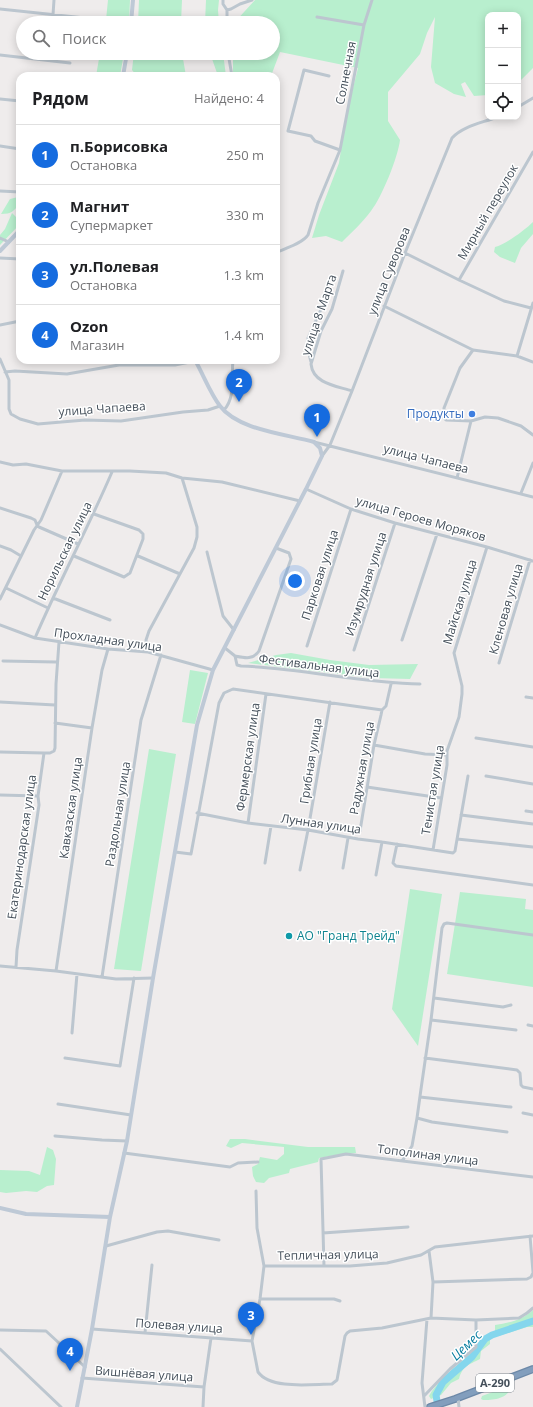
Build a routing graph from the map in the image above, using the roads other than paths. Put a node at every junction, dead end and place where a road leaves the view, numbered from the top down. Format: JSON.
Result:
{"nodes":[{"id":1,"x":54,"y":0,"type":"edge"},
{"id":2,"x":133,"y":0,"type":"edge"},
{"id":3,"x":223,"y":0,"type":"edge"},
{"id":4,"x":252,"y":0,"type":"edge"},
{"id":5,"x":372,"y":0,"type":"edge"},
{"id":6,"x":0,"y":9,"type":"edge"},
{"id":7,"x":227,"y":10,"type":"junction"},
{"id":8,"x":53,"y":15,"type":"junction"},
{"id":9,"x":63,"y":16,"type":"edge"},
{"id":10,"x":132,"y":16,"type":"edge"},
{"id":11,"x":227,"y":16,"type":"edge"},
{"id":12,"x":317,"y":17,"type":"dead end"},
{"id":13,"x":364,"y":25,"type":"junction"},
{"id":14,"x":0,"y":55,"type":"edge"},
{"id":15,"x":16,"y":57,"type":"edge"},
{"id":16,"x":44,"y":60,"type":"edge"},
{"id":17,"x":125,"y":60,"type":"edge"},
{"id":18,"x":229,"y":60,"type":"edge"},
{"id":19,"x":70,"y":63,"type":"dead end"},
{"id":20,"x":123,"y":72,"type":"edge"},
{"id":21,"x":231,"y":72,"type":"edge"},
{"id":22,"x":329,"y":76,"type":"dead end"},
{"id":23,"x":533,"y":98,"type":"edge"},
{"id":24,"x":0,"y":99,"type":"edge"},
{"id":25,"x":16,"y":101,"type":"edge"},
{"id":26,"x":521,"y":105,"type":"edge"},
{"id":27,"x":489,"y":120,"type":"edge"},
{"id":28,"x":0,"y":146,"type":"edge"},
{"id":29,"x":16,"y":148,"type":"edge"},
{"id":30,"x":340,"y":150,"type":"junction"},
{"id":31,"x":533,"y":152,"type":"edge"},
{"id":32,"x":0,"y":190,"type":"edge"},
{"id":33,"x":16,"y":192,"type":"edge"},
{"id":34,"x":16,"y":234,"type":"edge"},
{"id":35,"x":0,"y":238,"type":"edge"},
{"id":36,"x":9,"y":242,"type":"junction"},
{"id":37,"x":0,"y":251,"type":"edge"},
{"id":38,"x":280,"y":251,"type":"edge"},
{"id":39,"x":405,"y":253,"type":"junction"},
{"id":40,"x":0,"y":258,"type":"edge"},
{"id":41,"x":16,"y":259,"type":"edge"},
{"id":42,"x":343,"y":271,"type":"dead end"},
{"id":43,"x":459,"y":280,"type":"junction"},
{"id":44,"x":533,"y":303,"type":"edge"},
{"id":45,"x":323,"y":305,"type":"dead end"},
{"id":46,"x":384,"y":306,"type":"junction"},
{"id":47,"x":531,"y":308,"type":"junction"},
{"id":48,"x":16,"y":322,"type":"edge"},
{"id":49,"x":0,"y":325,"type":"edge"},
{"id":50,"x":313,"y":327,"type":"junction"},
{"id":51,"x":321,"y":331,"type":"junction"},
{"id":52,"x":473,"y":350,"type":"junction"},
{"id":53,"x":517,"y":356,"type":"junction"},
{"id":54,"x":0,"y":359,"type":"edge"},
{"id":55,"x":533,"y":362,"type":"edge"},
{"id":56,"x":179,"y":364,"type":"edge"},
{"id":57,"x":197,"y":364,"type":"edge"},
{"id":58,"x":233,"y":364,"type":"edge"},
{"id":59,"x":311,"y":364,"type":"junction"},
{"id":60,"x":5,"y":372,"type":"junction"},
{"id":61,"x":352,"y":391,"type":"junction"},
{"id":62,"x":220,"y":406,"type":"junction"},
{"id":63,"x":224,"y":410,"type":"junction"},
{"id":64,"x":471,"y":421,"type":"junction"},
{"id":65,"x":533,"y":435,"type":"edge"},
{"id":66,"x":314,"y":442,"type":"junction"},
{"id":67,"x":330,"y":445,"type":"junction"},
{"id":68,"x":322,"y":456,"type":"junction"},
{"id":69,"x":0,"y":462,"type":"edge"},
{"id":70,"x":533,"y":463,"type":"edge"},
{"id":71,"x":62,"y":471,"type":"junction"},
{"id":72,"x":112,"y":472,"type":"junction"},
{"id":73,"x":182,"y":478,"type":"junction"},
{"id":74,"x":457,"y":478,"type":"junction"},
{"id":75,"x":306,"y":489,"type":"junction"},
{"id":76,"x":521,"y":493,"type":"junction"},
{"id":77,"x":533,"y":497,"type":"edge"},
{"id":78,"x":300,"y":501,"type":"junction"},
{"id":79,"x":0,"y":508,"type":"edge"},
{"id":80,"x":351,"y":509,"type":"junction"},
{"id":81,"x":94,"y":514,"type":"junction"},
{"id":82,"x":395,"y":523,"type":"junction"},
{"id":83,"x":37,"y":525,"type":"junction"},
{"id":84,"x":437,"y":534,"type":"junction"},
{"id":85,"x":78,"y":544,"type":"junction"},
{"id":86,"x":0,"y":546,"type":"edge"},
{"id":87,"x":487,"y":547,"type":"junction"},
{"id":88,"x":276,"y":548,"type":"junction"},
{"id":89,"x":207,"y":552,"type":"dead end"},
{"id":90,"x":21,"y":556,"type":"junction"},
{"id":91,"x":74,"y":556,"type":"junction"},
{"id":92,"x":138,"y":556,"type":"junction"},
{"id":93,"x":531,"y":560,"type":"edge"},
{"id":94,"x":180,"y":574,"type":"junction"},
{"id":95,"x":6,"y":588,"type":"junction"},
{"id":96,"x":53,"y":598,"type":"junction"},
{"id":97,"x":0,"y":599,"type":"edge"},
{"id":98,"x":48,"y":608,"type":"junction"},
{"id":99,"x":110,"y":620,"type":"dead end"},
{"id":100,"x":0,"y":625,"type":"edge"},
{"id":101,"x":234,"y":630,"type":"junction"},
{"id":102,"x":35,"y":638,"type":"junction"},
{"id":103,"x":402,"y":640,"type":"dead end"},
{"id":104,"x":59,"y":642,"type":"junction"},
{"id":105,"x":307,"y":646,"type":"dead end"},
{"id":106,"x":225,"y":648,"type":"junction"},
{"id":107,"x":108,"y":649,"type":"junction"},
{"id":108,"x":354,"y":650,"type":"dead end"},
{"id":109,"x":148,"y":652,"type":"junction"},
{"id":110,"x":161,"y":655,"type":"junction"},
{"id":111,"x":235,"y":656,"type":"junction"},
{"id":112,"x":3,"y":661,"type":"dead end"},
{"id":113,"x":56,"y":662,"type":"junction"},
{"id":114,"x":499,"y":663,"type":"dead end"},
{"id":115,"x":213,"y":670,"type":"junction"},
{"id":116,"x":391,"y":684,"type":"junction"},
{"id":117,"x":420,"y":684,"type":"dead end"},
{"id":118,"x":462,"y":686,"type":"joint"},
{"id":119,"x":266,"y":694,"type":"junction"},
{"id":120,"x":526,"y":697,"type":"dead end"},
{"id":121,"x":533,"y":698,"type":"edge"},
{"id":122,"x":0,"y":702,"type":"edge"},
{"id":123,"x":330,"y":702,"type":"junction"},
{"id":124,"x":55,"y":705,"type":"junction"},
{"id":125,"x":382,"y":710,"type":"junction"},
{"id":126,"x":55,"y":723,"type":"junction"},
{"id":127,"x":92,"y":728,"type":"junction"},
{"id":128,"x":476,"y":738,"type":"dead end"},
{"id":129,"x":374,"y":745,"type":"junction"},
{"id":130,"x":533,"y":747,"type":"edge"},
{"id":131,"x":0,"y":752,"type":"edge"},
{"id":132,"x":44,"y":753,"type":"junction"},
{"id":133,"x":447,"y":755,"type":"junction"},
{"id":134,"x":468,"y":776,"type":"dead end"},
{"id":135,"x":486,"y":776,"type":"dead end"},
{"id":136,"x":533,"y":784,"type":"edge"},
{"id":137,"x":367,"y":787,"type":"junction"},
{"id":138,"x":0,"y":795,"type":"edge"},
{"id":139,"x":38,"y":796,"type":"junction"},
{"id":140,"x":441,"y":798,"type":"junction"},
{"id":141,"x":526,"y":811,"type":"dead end"},
{"id":142,"x":533,"y":812,"type":"edge"},
{"id":143,"x":197,"y":813,"type":"junction"},
{"id":144,"x":461,"y":815,"type":"junction"},
{"id":145,"x":248,"y":823,"type":"junction"},
{"id":146,"x":533,"y":824,"type":"edge"},
{"id":147,"x":271,"y":826,"type":"junction"},
{"id":148,"x":308,"y":830,"type":"junction"},
{"id":149,"x":360,"y":831,"type":"dead end"},
{"id":150,"x":348,"y":838,"type":"junction"},
{"id":151,"x":457,"y":838,"type":"junction"},
{"id":152,"x":382,"y":842,"type":"junction"},
{"id":153,"x":397,"y":844,"type":"junction"},
{"id":154,"x":533,"y":847,"type":"edge"},
{"id":155,"x":433,"y":850,"type":"junction"},
{"id":156,"x":175,"y":852,"type":"junction"},
{"id":157,"x":265,"y":863,"type":"dead end"},
{"id":158,"x":343,"y":868,"type":"dead end"},
{"id":159,"x":300,"y":870,"type":"dead end"},
{"id":160,"x":376,"y":875,"type":"dead end"},
{"id":161,"x":533,"y":885,"type":"edge"},
{"id":162,"x":533,"y":934,"type":"edge"},
{"id":163,"x":0,"y":966,"type":"edge"},
{"id":164,"x":16,"y":967,"type":"junction"},
{"id":165,"x":56,"y":971,"type":"junction"},
{"id":166,"x":77,"y":974,"type":"junction"},
{"id":167,"x":102,"y":977,"type":"junction"},
{"id":168,"x":134,"y":978,"type":"junction"},
{"id":169,"x":153,"y":978,"type":"junction"},
{"id":170,"x":434,"y":998,"type":"junction"},
{"id":171,"x":511,"y":1005,"type":"dead end"},
{"id":172,"x":431,"y":1020,"type":"junction"},
{"id":173,"x":528,"y":1025,"type":"dead end"},
{"id":174,"x":533,"y":1026,"type":"edge"},
{"id":175,"x":516,"y":1030,"type":"dead end"},
{"id":176,"x":72,"y":1034,"type":"dead end"},
{"id":177,"x":65,"y":1058,"type":"dead end"},
{"id":178,"x":426,"y":1058,"type":"junction"},
{"id":179,"x":533,"y":1090,"type":"edge"},
{"id":180,"x":420,"y":1096,"type":"junction"},
{"id":181,"x":58,"y":1104,"type":"dead end"},
{"id":182,"x":511,"y":1107,"type":"dead end"},
{"id":183,"x":523,"y":1113,"type":"dead end"},
{"id":184,"x":131,"y":1115,"type":"junction"},
{"id":185,"x":533,"y":1115,"type":"edge"},
{"id":186,"x":418,"y":1118,"type":"junction"},
{"id":187,"x":507,"y":1132,"type":"dead end"},
{"id":188,"x":54,"y":1136,"type":"dead end"},
{"id":189,"x":127,"y":1141,"type":"junction"},
{"id":190,"x":124,"y":1152,"type":"junction"},
{"id":191,"x":402,"y":1160,"type":"junction"},
{"id":192,"x":258,"y":1162,"type":"dead end"},
{"id":193,"x":533,"y":1177,"type":"edge"},
{"id":194,"x":256,"y":1192,"type":"dead end"},
{"id":195,"x":0,"y":1208,"type":"edge"},
{"id":196,"x":110,"y":1217,"type":"junction"},
{"id":197,"x":408,"y":1227,"type":"dead end"},
{"id":198,"x":323,"y":1233,"type":"junction"},
{"id":199,"x":532,"y":1236,"type":"edge"},
{"id":200,"x":219,"y":1240,"type":"dead end"},
{"id":201,"x":106,"y":1246,"type":"junction"},
{"id":202,"x":429,"y":1250,"type":"junction"},
{"id":203,"x":152,"y":1265,"type":"dead end"},
{"id":204,"x":264,"y":1266,"type":"junction"},
{"id":205,"x":324,"y":1266,"type":"junction"},
{"id":206,"x":533,"y":1272,"type":"edge"},
{"id":207,"x":433,"y":1282,"type":"junction"},
{"id":208,"x":260,"y":1299,"type":"junction"},
{"id":209,"x":340,"y":1301,"type":"dead end"},
{"id":210,"x":533,"y":1308,"type":"edge"},
{"id":211,"x":431,"y":1318,"type":"junction"},
{"id":212,"x":427,"y":1319,"type":"junction"},
{"id":213,"x":476,"y":1320,"type":"junction"},
{"id":214,"x":92,"y":1329,"type":"junction"},
{"id":215,"x":0,"y":1330,"type":"edge"},
{"id":216,"x":145,"y":1333,"type":"junction"},
{"id":217,"x":211,"y":1338,"type":"junction"},
{"id":218,"x":252,"y":1341,"type":"junction"},
{"id":219,"x":0,"y":1349,"type":"edge"},
{"id":220,"x":84,"y":1367,"type":"junction"},
{"id":221,"x":533,"y":1369,"type":"edge"},
{"id":222,"x":82,"y":1378,"type":"junction"},
{"id":223,"x":204,"y":1387,"type":"junction"},
{"id":224,"x":424,"y":1396,"type":"junction"},
{"id":225,"x":458,"y":1398,"type":"junction"},
{"id":226,"x":61,"y":1407,"type":"edge"},
{"id":227,"x":77,"y":1407,"type":"edge"},
{"id":228,"x":203,"y":1407,"type":"edge"},
{"id":229,"x":425,"y":1407,"type":"edge"},
{"id":230,"x":431,"y":1407,"type":"edge"},
{"id":231,"x":459,"y":1407,"type":"edge"}],
"edges":[{"from":1,"to":8,"type":"street"},
{"from":2,"to":10,"type":"main road"},
{"from":3,"to":7,"type":"street"},
{"from":4,"to":7,"type":"street"},
{"from":5,"to":13,"type":"street","name":"Солнечная"},
{"from":6,"to":8,"type":"street"},
{"from":7,"to":11,"type":"street"},
{"from":8,"to":9,"type":"street"},
{"from":12,"to":13,"type":"street"},
{"from":13,"to":30,"type":"street","name":"Солнечная"},
{"from":14,"to":15,"type":"street"},
{"from":16,"to":19,"type":"street"},
{"from":17,"to":20,"type":"main road"},
{"from":18,"to":21,"type":"street"},
{"from":22,"to":30,"type":"street"},
{"from":23,"to":26,"type":"street"},
{"from":24,"to":25,"type":"street"},
{"from":27,"to":39,"type":"street","name":"улица Суворова"},
{"from":28,"to":29,"type":"street"},
{"from":30,"to":38,"type":"street","name":"Солнечная"},
{"from":31,"to":43,"type":"street","name":"Мирный переулок"},
{"from":32,"to":33,"type":"street"},
{"from":34,"to":36,"type":"main road"},
{"from":35,"to":36,"type":"street"},
{"from":36,"to":37,"type":"main road"},
{"from":39,"to":43,"type":"street"},
{"from":39,"to":46,"type":"street","name":"улица Суворова"},
{"from":40,"to":41,"type":"street"},
{"from":42,"to":51,"type":"street","name":"улица 8 Марта"},
{"from":43,"to":47,"type":"street"},
{"from":44,"to":47,"type":"street"},
{"from":45,"to":50,"type":"street","name":"улица 8 Марта"},
{"from":46,"to":52,"type":"street"},
{"from":46,"to":61,"type":"street","name":"улица Суворова"},
{"from":47,"to":53,"type":"street"},
{"from":48,"to":49,"type":"street"},
{"from":50,"to":51,"type":"street"},
{"from":50,"to":59,"type":"street","name":"улица 8 Марта"},
{"from":51,"to":59,"type":"street","name":"улица 8 Марта"},
{"from":52,"to":53,"type":"street"},
{"from":52,"to":64,"type":"street"},
{"from":53,"to":55,"type":"street"},
{"from":54,"to":60,"type":"street"},
{"from":56,"to":60,"type":"street"},
{"from":57,"to":62,"type":"main road","name":"улица Чапаева"},
{"from":58,"to":63,"type":"street"},
{"from":59,"to":61,"type":"street","name":"улица 8 Марта"},
{"from":60,"to":62,"type":"street","name":"улица Чапаева"},
{"from":61,"to":67,"type":"street","name":"улица Суворова"},
{"from":62,"to":63,"type":"main road","name":"улица Чапаева"},
{"from":63,"to":66,"type":"main road","name":"улица Чапаева"},
{"from":64,"to":65,"type":"street"},
{"from":64,"to":74,"type":"street"},
{"from":66,"to":67,"type":"street","name":"улица Чапаева"},
{"from":66,"to":68,"type":"main road"},
{"from":67,"to":68,"type":"street","name":"улица Суворова"},
{"from":67,"to":74,"type":"street","name":"улица Чапаева"},
{"from":68,"to":75,"type":"main road"},
{"from":69,"to":71,"type":"street"},
{"from":70,"to":76,"type":"street"},
{"from":71,"to":72,"type":"street"},
{"from":71,"to":83,"type":"street"},
{"from":72,"to":73,"type":"street"},
{"from":72,"to":81,"type":"street","name":"Норильская улица"},
{"from":73,"to":78,"type":"street"},
{"from":73,"to":94,"type":"street"},
{"from":74,"to":76,"type":"street","name":"улица Чапаева"},
{"from":75,"to":78,"type":"main road"},
{"from":75,"to":80,"type":"street","name":"улица Героев Моряков"},
{"from":76,"to":77,"type":"street","name":"улица Чапаева"},
{"from":78,"to":88,"type":"main road"},
{"from":79,"to":83,"type":"street"},
{"from":80,"to":82,"type":"street","name":"улица Героев Моряков"},
{"from":80,"to":105,"type":"street","name":"Парковая улица"},
{"from":81,"to":85,"type":"street","name":"Норильская улица"},
{"from":81,"to":92,"type":"street"},
{"from":82,"to":84,"type":"street","name":"улица Героев Моряков"},
{"from":82,"to":108,"type":"street","name":"Изумрудная улица"},
{"from":83,"to":85,"type":"street"},
{"from":83,"to":90,"type":"street"},
{"from":84,"to":87,"type":"street","name":"улица Героев Моряков"},
{"from":84,"to":103,"type":"street"},
{"from":85,"to":91,"type":"street","name":"Норильская улица"},
{"from":86,"to":90,"type":"street"},
{"from":87,"to":93,"type":"street","name":"улица Героев Моряков"},
{"from":87,"to":118,"type":"street","name":"Майская улица"},
{"from":88,"to":101,"type":"main road"},
{"from":88,"to":111,"type":"street"},
{"from":89,"to":101,"type":"street"},
{"from":90,"to":95,"type":"street"},
{"from":91,"to":92,"type":"street"},
{"from":91,"to":96,"type":"street","name":"Норильская улица"},
{"from":92,"to":94,"type":"street"},
{"from":93,"to":114,"type":"street","name":"Кленовая улица"},
{"from":94,"to":109,"type":"street"},
{"from":95,"to":97,"type":"street"},
{"from":95,"to":98,"type":"street"},
{"from":96,"to":98,"type":"street","name":"Норильская улица"},
{"from":96,"to":99,"type":"street","name":"Прохладная улица"},
{"from":98,"to":102,"type":"street","name":"Норильская улица"},
{"from":100,"to":102,"type":"street","name":"Прохладная улица"},
{"from":101,"to":106,"type":"main road"},
{"from":102,"to":104,"type":"street","name":"Прохладная улица"},
{"from":104,"to":107,"type":"street","name":"Прохладная улица"},
{"from":104,"to":113,"type":"street"},
{"from":106,"to":111,"type":"street","name":"Фестивальная улица"},
{"from":106,"to":115,"type":"main road"},
{"from":107,"to":109,"type":"street","name":"Прохладная улица"},
{"from":107,"to":127,"type":"street","name":"Кавказская улица"},
{"from":109,"to":110,"type":"street","name":"Прохладная улица"},
{"from":110,"to":115,"type":"street","name":"Прохладная улица"},
{"from":110,"to":167,"type":"street","name":"Раздольная улица"},
{"from":111,"to":116,"type":"street","name":"Фестивальная улица"},
{"from":112,"to":113,"type":"street"},
{"from":113,"to":124,"type":"street"},
{"from":115,"to":156,"type":"main road"},
{"from":116,"to":117,"type":"street","name":"Фестивальная улица"},
{"from":116,"to":125,"type":"street","name":"Радужная улица"},
{"from":118,"to":133,"type":"street","name":"Тенистая улица"},
{"from":119,"to":123,"type":"street"},
{"from":119,"to":143,"type":"street"},
{"from":119,"to":145,"type":"street","name":"Фермерская улица"},
{"from":120,"to":121,"type":"street"},
{"from":122,"to":124,"type":"street"},
{"from":123,"to":125,"type":"street"},
{"from":123,"to":148,"type":"street","name":"Грибная улица"},
{"from":124,"to":126,"type":"street"},
{"from":125,"to":129,"type":"street","name":"Радужная улица"},
{"from":126,"to":127,"type":"street"},
{"from":126,"to":132,"type":"street"},
{"from":127,"to":165,"type":"street","name":"Кавказская улица"},
{"from":128,"to":130,"type":"street"},
{"from":129,"to":133,"type":"street"},
{"from":129,"to":137,"type":"street","name":"Радужная улица"},
{"from":131,"to":132,"type":"street"},
{"from":132,"to":139,"type":"street","name":"Екатеринодарская улица"},
{"from":133,"to":140,"type":"street","name":"Тенистая улица"},
{"from":134,"to":144,"type":"street"},
{"from":135,"to":136,"type":"street"},
{"from":137,"to":140,"type":"street"},
{"from":137,"to":149,"type":"street","name":"Радужная улица"},
{"from":138,"to":139,"type":"street"},
{"from":139,"to":164,"type":"street","name":"Екатеринодарская улица"},
{"from":140,"to":155,"type":"street","name":"Тенистая улица"},
{"from":141,"to":142,"type":"street"},
{"from":143,"to":145,"type":"street","name":"Лунная улица"},
{"from":143,"to":156,"type":"street"},
{"from":144,"to":146,"type":"street"},
{"from":144,"to":151,"type":"street"},
{"from":145,"to":147,"type":"street","name":"Лунная улица"},
{"from":147,"to":148,"type":"street","name":"Лунная улица"},
{"from":147,"to":157,"type":"street"},
{"from":148,"to":150,"type":"street","name":"Лунная улица"},
{"from":148,"to":159,"type":"street","name":"Грибная улица"},
{"from":150,"to":152,"type":"street","name":"Лунная улица"},
{"from":150,"to":158,"type":"street"},
{"from":151,"to":154,"type":"street"},
{"from":151,"to":155,"type":"street","name":"Лунная улица"},
{"from":152,"to":153,"type":"street","name":"Лунная улица"},
{"from":152,"to":160,"type":"street"},
{"from":153,"to":155,"type":"street","name":"Лунная улица"},
{"from":153,"to":161,"type":"street"},
{"from":156,"to":169,"type":"main road"},
{"from":162,"to":170,"type":"street"},
{"from":163,"to":164,"type":"street"},
{"from":164,"to":165,"type":"street"},
{"from":165,"to":166,"type":"street"},
{"from":166,"to":167,"type":"street"},
{"from":166,"to":176,"type":"street"},
{"from":167,"to":168,"type":"street"},
{"from":168,"to":169,"type":"street"},
{"from":168,"to":177,"type":"street"},
{"from":169,"to":184,"type":"main road"},
{"from":170,"to":171,"type":"street"},
{"from":170,"to":172,"type":"street"},
{"from":172,"to":175,"type":"street"},
{"from":172,"to":178,"type":"street"},
{"from":173,"to":174,"type":"street"},
{"from":178,"to":179,"type":"street"},
{"from":178,"to":180,"type":"street"},
{"from":180,"to":182,"type":"street"},
{"from":180,"to":186,"type":"street"},
{"from":181,"to":184,"type":"street"},
{"from":183,"to":185,"type":"street"},
{"from":184,"to":189,"type":"main road"},
{"from":186,"to":187,"type":"street"},
{"from":186,"to":191,"type":"street"},
{"from":188,"to":189,"type":"street"},
{"from":189,"to":190,"type":"main road"},
{"from":190,"to":192,"type":"street"},
{"from":190,"to":196,"type":"main road"},
{"from":191,"to":193,"type":"street","name":"Тополиная улица"},
{"from":191,"to":198,"type":"street","name":"Тополиная улица"},
{"from":194,"to":204,"type":"street"},
{"from":195,"to":196,"type":"main road"},
{"from":196,"to":201,"type":"main road"},
{"from":197,"to":198,"type":"street"},
{"from":198,"to":205,"type":"street"},
{"from":199,"to":202,"type":"street","name":"Тепличная улица"},
{"from":199,"to":206,"type":"street"},
{"from":200,"to":201,"type":"street"},
{"from":201,"to":214,"type":"main road"},
{"from":202,"to":205,"type":"street","name":"Тепличная улица"},
{"from":202,"to":207,"type":"street"},
{"from":203,"to":216,"type":"street"},
{"from":204,"to":205,"type":"street","name":"Тепличная улица"},
{"from":204,"to":208,"type":"street"},
{"from":206,"to":207,"type":"street"},
{"from":207,"to":211,"type":"street"},
{"from":208,"to":209,"type":"street"},
{"from":208,"to":218,"type":"street"},
{"from":210,"to":213,"type":"street"},
{"from":211,"to":212,"type":"street"},
{"from":211,"to":213,"type":"street"},
{"from":212,"to":218,"type":"street"},
{"from":212,"to":224,"type":"street"},
{"from":213,"to":224,"type":"street"},
{"from":214,"to":216,"type":"street","name":"Полевая улица"},
{"from":214,"to":220,"type":"main road"},
{"from":215,"to":220,"type":"street"},
{"from":216,"to":217,"type":"street","name":"Полевая улица"},
{"from":217,"to":218,"type":"street","name":"Полевая улица"},
{"from":217,"to":223,"type":"street"},
{"from":219,"to":226,"type":"street"},
{"from":220,"to":222,"type":"main road"},
{"from":221,"to":225,"type":"highway","number":"А-290"},
{"from":222,"to":223,"type":"street","name":"Вишнёвая улица"},
{"from":222,"to":227,"type":"main road"},
{"from":223,"to":228,"type":"street"},
{"from":224,"to":229,"type":"street"},
{"from":225,"to":230,"type":"highway","number":"А-290"},
{"from":225,"to":231,"type":"street"}]}
